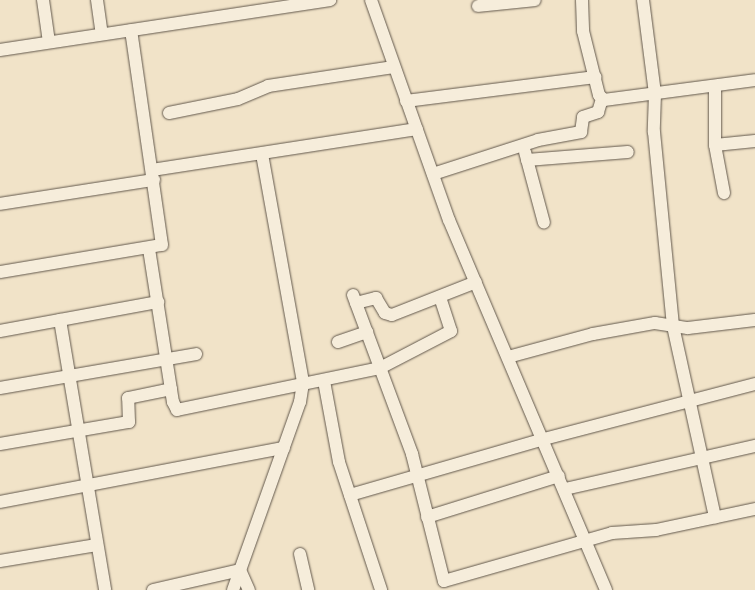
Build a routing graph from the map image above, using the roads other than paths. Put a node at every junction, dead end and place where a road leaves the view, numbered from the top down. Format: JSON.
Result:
{"nodes":[{"id":1,"x":43,"y":0,"type":"edge"},
{"id":2,"x":97,"y":0,"type":"edge"},
{"id":3,"x":330,"y":0,"type":"edge"},
{"id":4,"x":370,"y":0,"type":"edge"},
{"id":5,"x":535,"y":0,"type":"edge"},
{"id":6,"x":582,"y":0,"type":"edge"},
{"id":7,"x":643,"y":0,"type":"edge"},
{"id":8,"x":478,"y":6,"type":"dead end"},
{"id":9,"x":131,"y":30,"type":"junction"},
{"id":10,"x":102,"y":34,"type":"junction"},
{"id":11,"x":49,"y":42,"type":"junction"},
{"id":12,"x":0,"y":50,"type":"edge"},
{"id":13,"x":394,"y":67,"type":"junction"},
{"id":14,"x":595,"y":77,"type":"junction"},
{"id":15,"x":755,"y":80,"type":"edge"},
{"id":16,"x":715,"y":86,"type":"junction"},
{"id":17,"x":655,"y":94,"type":"junction"},
{"id":18,"x":602,"y":99,"type":"junction"},
{"id":19,"x":406,"y":101,"type":"junction"},
{"id":20,"x":168,"y":113,"type":"dead end"},
{"id":21,"x":417,"y":129,"type":"junction"},
{"id":22,"x":755,"y":141,"type":"edge"},
{"id":23,"x":523,"y":145,"type":"junction"},
{"id":24,"x":715,"y":145,"type":"junction"},
{"id":25,"x":628,"y":152,"type":"dead end"},
{"id":26,"x":262,"y":154,"type":"junction"},
{"id":27,"x":527,"y":160,"type":"junction"},
{"id":28,"x":432,"y":174,"type":"junction"},
{"id":29,"x":153,"y":175,"type":"junction"},
{"id":30,"x":724,"y":193,"type":"dead end"},
{"id":31,"x":0,"y":204,"type":"edge"},
{"id":32,"x":544,"y":223,"type":"dead end"},
{"id":33,"x":149,"y":249,"type":"junction"},
{"id":34,"x":0,"y":272,"type":"edge"},
{"id":35,"x":476,"y":282,"type":"junction"},
{"id":36,"x":440,"y":297,"type":"junction"},
{"id":37,"x":158,"y":302,"type":"junction"},
{"id":38,"x":60,"y":320,"type":"junction"},
{"id":39,"x":755,"y":320,"type":"edge"},
{"id":40,"x":673,"y":326,"type":"junction"},
{"id":41,"x":0,"y":331,"type":"edge"},
{"id":42,"x":367,"y":332,"type":"junction"},
{"id":43,"x":338,"y":342,"type":"dead end"},
{"id":44,"x":196,"y":354,"type":"dead end"},
{"id":45,"x":508,"y":357,"type":"junction"},
{"id":46,"x":166,"y":360,"type":"junction"},
{"id":47,"x":380,"y":368,"type":"junction"},
{"id":48,"x":68,"y":376,"type":"junction"},
{"id":49,"x":324,"y":381,"type":"junction"},
{"id":50,"x":755,"y":384,"type":"edge"},
{"id":51,"x":302,"y":386,"type":"junction"},
{"id":52,"x":0,"y":388,"type":"edge"},
{"id":53,"x":171,"y":389,"type":"junction"},
{"id":54,"x":688,"y":402,"type":"junction"},
{"id":55,"x":77,"y":431,"type":"junction"},
{"id":56,"x":544,"y":439,"type":"junction"},
{"id":57,"x":0,"y":444,"type":"edge"},
{"id":58,"x":755,"y":446,"type":"edge"},
{"id":59,"x":284,"y":448,"type":"junction"},
{"id":60,"x":700,"y":458,"type":"junction"},
{"id":61,"x":418,"y":476,"type":"junction"},
{"id":62,"x":559,"y":476,"type":"junction"},
{"id":63,"x":86,"y":485,"type":"junction"},
{"id":64,"x":565,"y":489,"type":"junction"},
{"id":65,"x":350,"y":495,"type":"junction"},
{"id":66,"x":0,"y":502,"type":"edge"},
{"id":67,"x":755,"y":509,"type":"edge"},
{"id":68,"x":427,"y":517,"type":"junction"},
{"id":69,"x":715,"y":517,"type":"junction"},
{"id":70,"x":587,"y":540,"type":"junction"},
{"id":71,"x":97,"y":545,"type":"junction"},
{"id":72,"x":300,"y":554,"type":"dead end"},
{"id":73,"x":0,"y":561,"type":"edge"},
{"id":74,"x":240,"y":570,"type":"junction"},
{"id":75,"x":105,"y":590,"type":"edge"},
{"id":76,"x":153,"y":590,"type":"edge"},
{"id":77,"x":233,"y":590,"type":"edge"},
{"id":78,"x":248,"y":590,"type":"edge"},
{"id":79,"x":308,"y":590,"type":"edge"},
{"id":80,"x":381,"y":590,"type":"edge"},
{"id":81,"x":606,"y":590,"type":"edge"}],
"edges":[{"from":1,"to":11,"type":"street"},
{"from":2,"to":10,"type":"street"},
{"from":3,"to":9,"type":"street"},
{"from":4,"to":13,"type":"street"},
{"from":5,"to":8,"type":"street"},
{"from":6,"to":14,"type":"street"},
{"from":7,"to":17,"type":"street"},
{"from":9,"to":10,"type":"street"},
{"from":9,"to":29,"type":"street"},
{"from":10,"to":11,"type":"street"},
{"from":11,"to":12,"type":"street"},
{"from":13,"to":19,"type":"street"},
{"from":13,"to":20,"type":"street"},
{"from":14,"to":18,"type":"street"},
{"from":14,"to":19,"type":"street"},
{"from":15,"to":16,"type":"street"},
{"from":16,"to":17,"type":"street"},
{"from":16,"to":24,"type":"street"},
{"from":17,"to":18,"type":"street"},
{"from":17,"to":40,"type":"street"},
{"from":18,"to":23,"type":"street"},
{"from":19,"to":21,"type":"street"},
{"from":21,"to":26,"type":"street"},
{"from":21,"to":28,"type":"street"},
{"from":22,"to":24,"type":"street"},
{"from":23,"to":27,"type":"street"},
{"from":23,"to":28,"type":"street"},
{"from":24,"to":30,"type":"street"},
{"from":25,"to":27,"type":"street"},
{"from":26,"to":29,"type":"street"},
{"from":26,"to":51,"type":"street"},
{"from":27,"to":32,"type":"street"},
{"from":28,"to":35,"type":"street"},
{"from":29,"to":31,"type":"street"},
{"from":29,"to":33,"type":"street"},
{"from":33,"to":34,"type":"street"},
{"from":33,"to":37,"type":"street"},
{"from":35,"to":36,"type":"street"},
{"from":35,"to":45,"type":"street"},
{"from":36,"to":42,"type":"street"},
{"from":36,"to":47,"type":"street"},
{"from":37,"to":38,"type":"street"},
{"from":37,"to":46,"type":"street"},
{"from":38,"to":41,"type":"street"},
{"from":38,"to":48,"type":"street"},
{"from":39,"to":40,"type":"street"},
{"from":40,"to":45,"type":"street"},
{"from":40,"to":54,"type":"street"},
{"from":42,"to":43,"type":"street"},
{"from":42,"to":47,"type":"street"},
{"from":44,"to":46,"type":"street"},
{"from":45,"to":56,"type":"street"},
{"from":46,"to":48,"type":"street"},
{"from":46,"to":53,"type":"street"},
{"from":47,"to":49,"type":"street"},
{"from":47,"to":61,"type":"street"},
{"from":48,"to":52,"type":"street"},
{"from":48,"to":55,"type":"street"},
{"from":49,"to":51,"type":"street"},
{"from":49,"to":65,"type":"street"},
{"from":50,"to":54,"type":"street"},
{"from":51,"to":53,"type":"street"},
{"from":51,"to":59,"type":"street"},
{"from":53,"to":55,"type":"street"},
{"from":54,"to":56,"type":"street"},
{"from":54,"to":60,"type":"street"},
{"from":55,"to":57,"type":"street"},
{"from":55,"to":63,"type":"street"},
{"from":56,"to":61,"type":"street"},
{"from":56,"to":62,"type":"street"},
{"from":58,"to":60,"type":"street"},
{"from":59,"to":63,"type":"street"},
{"from":59,"to":74,"type":"street"},
{"from":60,"to":64,"type":"street"},
{"from":60,"to":69,"type":"street"},
{"from":61,"to":65,"type":"street"},
{"from":61,"to":68,"type":"street"},
{"from":62,"to":64,"type":"street"},
{"from":62,"to":68,"type":"street"},
{"from":63,"to":66,"type":"street"},
{"from":63,"to":71,"type":"street"},
{"from":64,"to":70,"type":"street"},
{"from":65,"to":80,"type":"street"},
{"from":67,"to":69,"type":"street"},
{"from":68,"to":70,"type":"street"},
{"from":69,"to":70,"type":"street"},
{"from":70,"to":81,"type":"street"},
{"from":71,"to":73,"type":"street"},
{"from":71,"to":75,"type":"street"},
{"from":72,"to":79,"type":"street"},
{"from":74,"to":76,"type":"street"},
{"from":74,"to":77,"type":"street"},
{"from":74,"to":78,"type":"street"}]}
